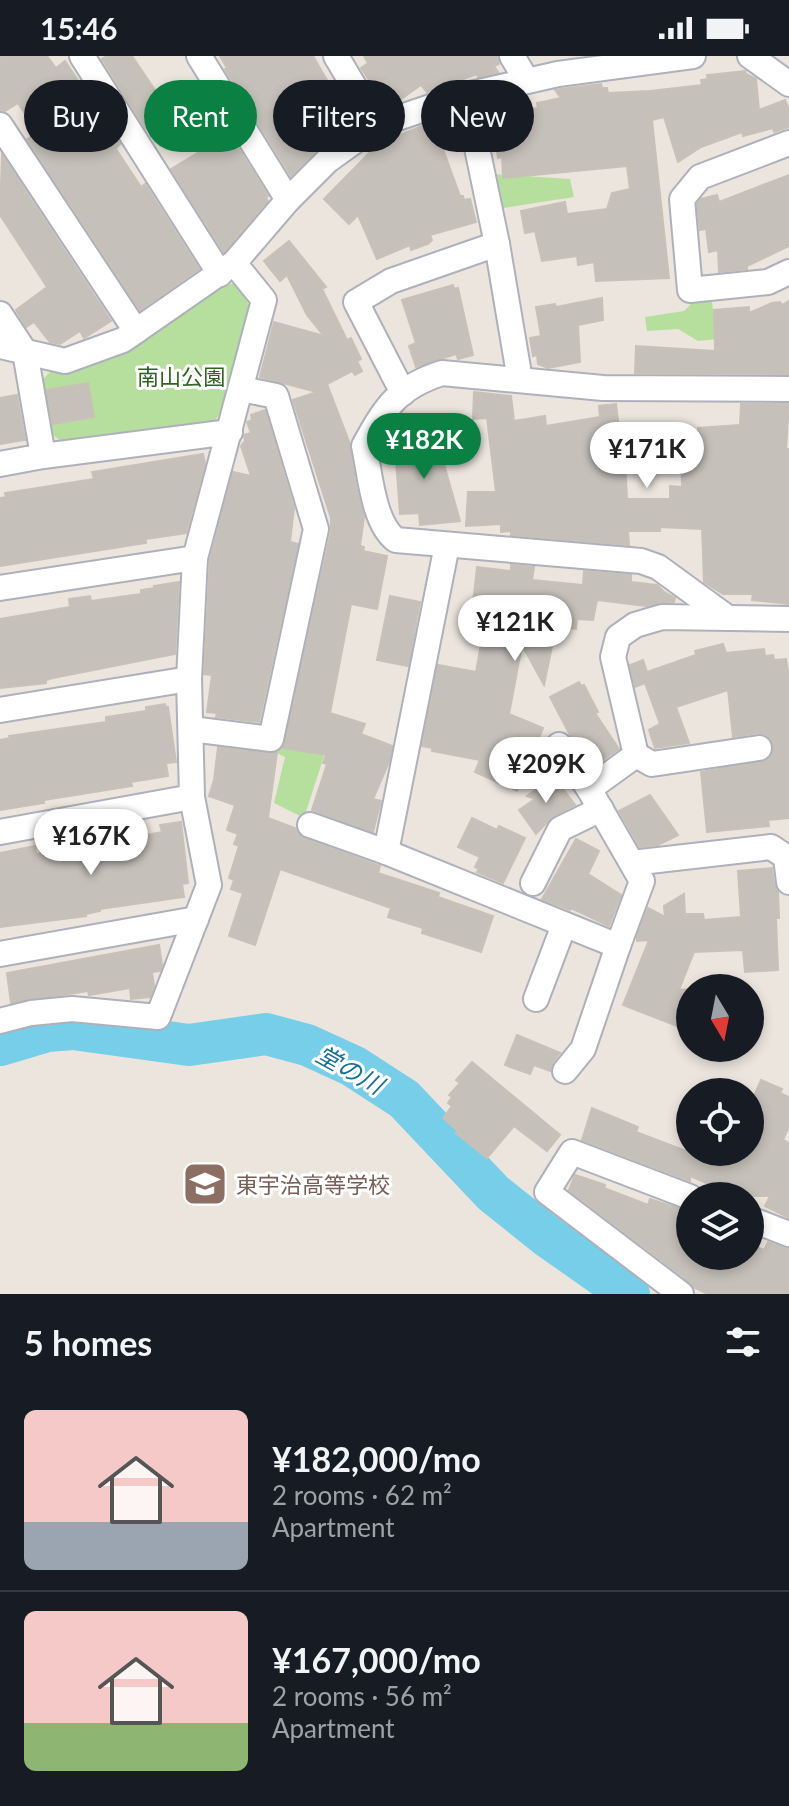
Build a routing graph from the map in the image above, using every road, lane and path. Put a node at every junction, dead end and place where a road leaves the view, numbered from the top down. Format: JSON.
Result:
{"nodes":[{"id":1,"x":82,"y":56,"type":"edge"},
{"id":2,"x":199,"y":56,"type":"edge"},
{"id":3,"x":336,"y":56,"type":"edge"},
{"id":4,"x":512,"y":56,"type":"edge"},
{"id":5,"x":693,"y":56,"type":"edge"},
{"id":6,"x":766,"y":60,"type":"edge"},
{"id":7,"x":350,"y":80,"type":"edge"},
{"id":8,"x":526,"y":80,"type":"edge"},
{"id":9,"x":531,"y":80,"type":"edge"},
{"id":10,"x":789,"y":84,"type":"edge"},
{"id":11,"x":0,"y":125,"type":"edge"},
{"id":12,"x":789,"y":143,"type":"edge"},
{"id":13,"x":340,"y":152,"type":"edge"},
{"id":14,"x":478,"y":152,"type":"edge"},
{"id":15,"x":288,"y":200,"type":"junction"},
{"id":16,"x":497,"y":244,"type":"junction"},
{"id":17,"x":227,"y":268,"type":"junction"},
{"id":18,"x":789,"y":272,"type":"edge"},
{"id":19,"x":0,"y":314,"type":"edge"},
{"id":20,"x":136,"y":331,"type":"junction"},
{"id":21,"x":0,"y":346,"type":"edge"},
{"id":22,"x":25,"y":352,"type":"junction"},
{"id":23,"x":520,"y":380,"type":"junction"},
{"id":24,"x":241,"y":389,"type":"junction"},
{"id":25,"x":789,"y":389,"type":"edge"},
{"id":26,"x":403,"y":393,"type":"junction"},
{"id":27,"x":230,"y":432,"type":"junction"},
{"id":28,"x":43,"y":456,"type":"junction"},
{"id":29,"x":0,"y":464,"type":"edge"},
{"id":30,"x":447,"y":545,"type":"junction"},
{"id":31,"x":195,"y":558,"type":"junction"},
{"id":32,"x":0,"y":588,"type":"edge"},
{"id":33,"x":728,"y":618,"type":"junction"},
{"id":34,"x":789,"y":619,"type":"edge"},
{"id":35,"x":189,"y":679,"type":"junction"},
{"id":36,"x":0,"y":710,"type":"edge"},
{"id":37,"x":191,"y":729,"type":"junction"},
{"id":38,"x":559,"y":745,"type":"dead end"},
{"id":39,"x":759,"y":748,"type":"dead end"},
{"id":40,"x":636,"y":755,"type":"junction"},
{"id":41,"x":192,"y":797,"type":"junction"},
{"id":42,"x":595,"y":799,"type":"junction"},
{"id":43,"x":310,"y":825,"type":"dead end"},
{"id":44,"x":0,"y":832,"type":"edge"},
{"id":45,"x":386,"y":852,"type":"junction"},
{"id":46,"x":632,"y":863,"type":"junction"},
{"id":47,"x":789,"y":882,"type":"edge"},
{"id":48,"x":533,"y":883,"type":"dead end"},
{"id":49,"x":196,"y":919,"type":"junction"},
{"id":50,"x":564,"y":925,"type":"junction"},
{"id":51,"x":618,"y":946,"type":"junction"},
{"id":52,"x":0,"y":954,"type":"edge"},
{"id":53,"x":536,"y":999,"type":"dead end"},
{"id":54,"x":0,"y":1021,"type":"edge"},
{"id":55,"x":565,"y":1071,"type":"dead end"},
{"id":56,"x":676,"y":1192,"type":"edge"},
{"id":57,"x":764,"y":1224,"type":"edge"},
{"id":58,"x":789,"y":1234,"type":"edge"},
{"id":59,"x":681,"y":1294,"type":"edge"}],
"edges":[{"from":1,"to":17,"type":"street"},
{"from":2,"to":15,"type":"street"},
{"from":3,"to":7,"type":"street"},
{"from":4,"to":8,"type":"street"},
{"from":5,"to":9,"type":"street"},
{"from":6,"to":10,"type":"street"},
{"from":11,"to":20,"type":"street"},
{"from":12,"to":18,"type":"street"},
{"from":13,"to":15,"type":"street"},
{"from":14,"to":16,"type":"street"},
{"from":15,"to":17,"type":"street"},
{"from":16,"to":23,"type":"street"},
{"from":16,"to":26,"type":"street"},
{"from":17,"to":20,"type":"street"},
{"from":17,"to":24,"type":"street"},
{"from":19,"to":22,"type":"street"},
{"from":20,"to":22,"type":"street"},
{"from":21,"to":22,"type":"street"},
{"from":22,"to":28,"type":"street"},
{"from":23,"to":25,"type":"street"},
{"from":23,"to":26,"type":"street"},
{"from":24,"to":27,"type":"street"},
{"from":24,"to":37,"type":"street"},
{"from":26,"to":30,"type":"street"},
{"from":27,"to":28,"type":"street"},
{"from":27,"to":31,"type":"street"},
{"from":28,"to":29,"type":"street"},
{"from":30,"to":33,"type":"street"},
{"from":30,"to":45,"type":"street"},
{"from":31,"to":32,"type":"street"},
{"from":31,"to":35,"type":"street"},
{"from":33,"to":34,"type":"street"},
{"from":33,"to":40,"type":"street"},
{"from":35,"to":36,"type":"street"},
{"from":35,"to":37,"type":"street"},
{"from":37,"to":41,"type":"street"},
{"from":38,"to":42,"type":"street"},
{"from":39,"to":40,"type":"street"},
{"from":40,"to":42,"type":"street"},
{"from":41,"to":44,"type":"street"},
{"from":41,"to":49,"type":"street"},
{"from":42,"to":46,"type":"street"},
{"from":42,"to":48,"type":"street"},
{"from":43,"to":45,"type":"street"},
{"from":45,"to":50,"type":"street"},
{"from":46,"to":47,"type":"street"},
{"from":46,"to":51,"type":"street"},
{"from":49,"to":52,"type":"street"},
{"from":49,"to":54,"type":"street"},
{"from":50,"to":51,"type":"street"},
{"from":50,"to":53,"type":"street"},
{"from":51,"to":55,"type":"street"},
{"from":56,"to":59,"type":"street"},
{"from":57,"to":58,"type":"street"}]}
